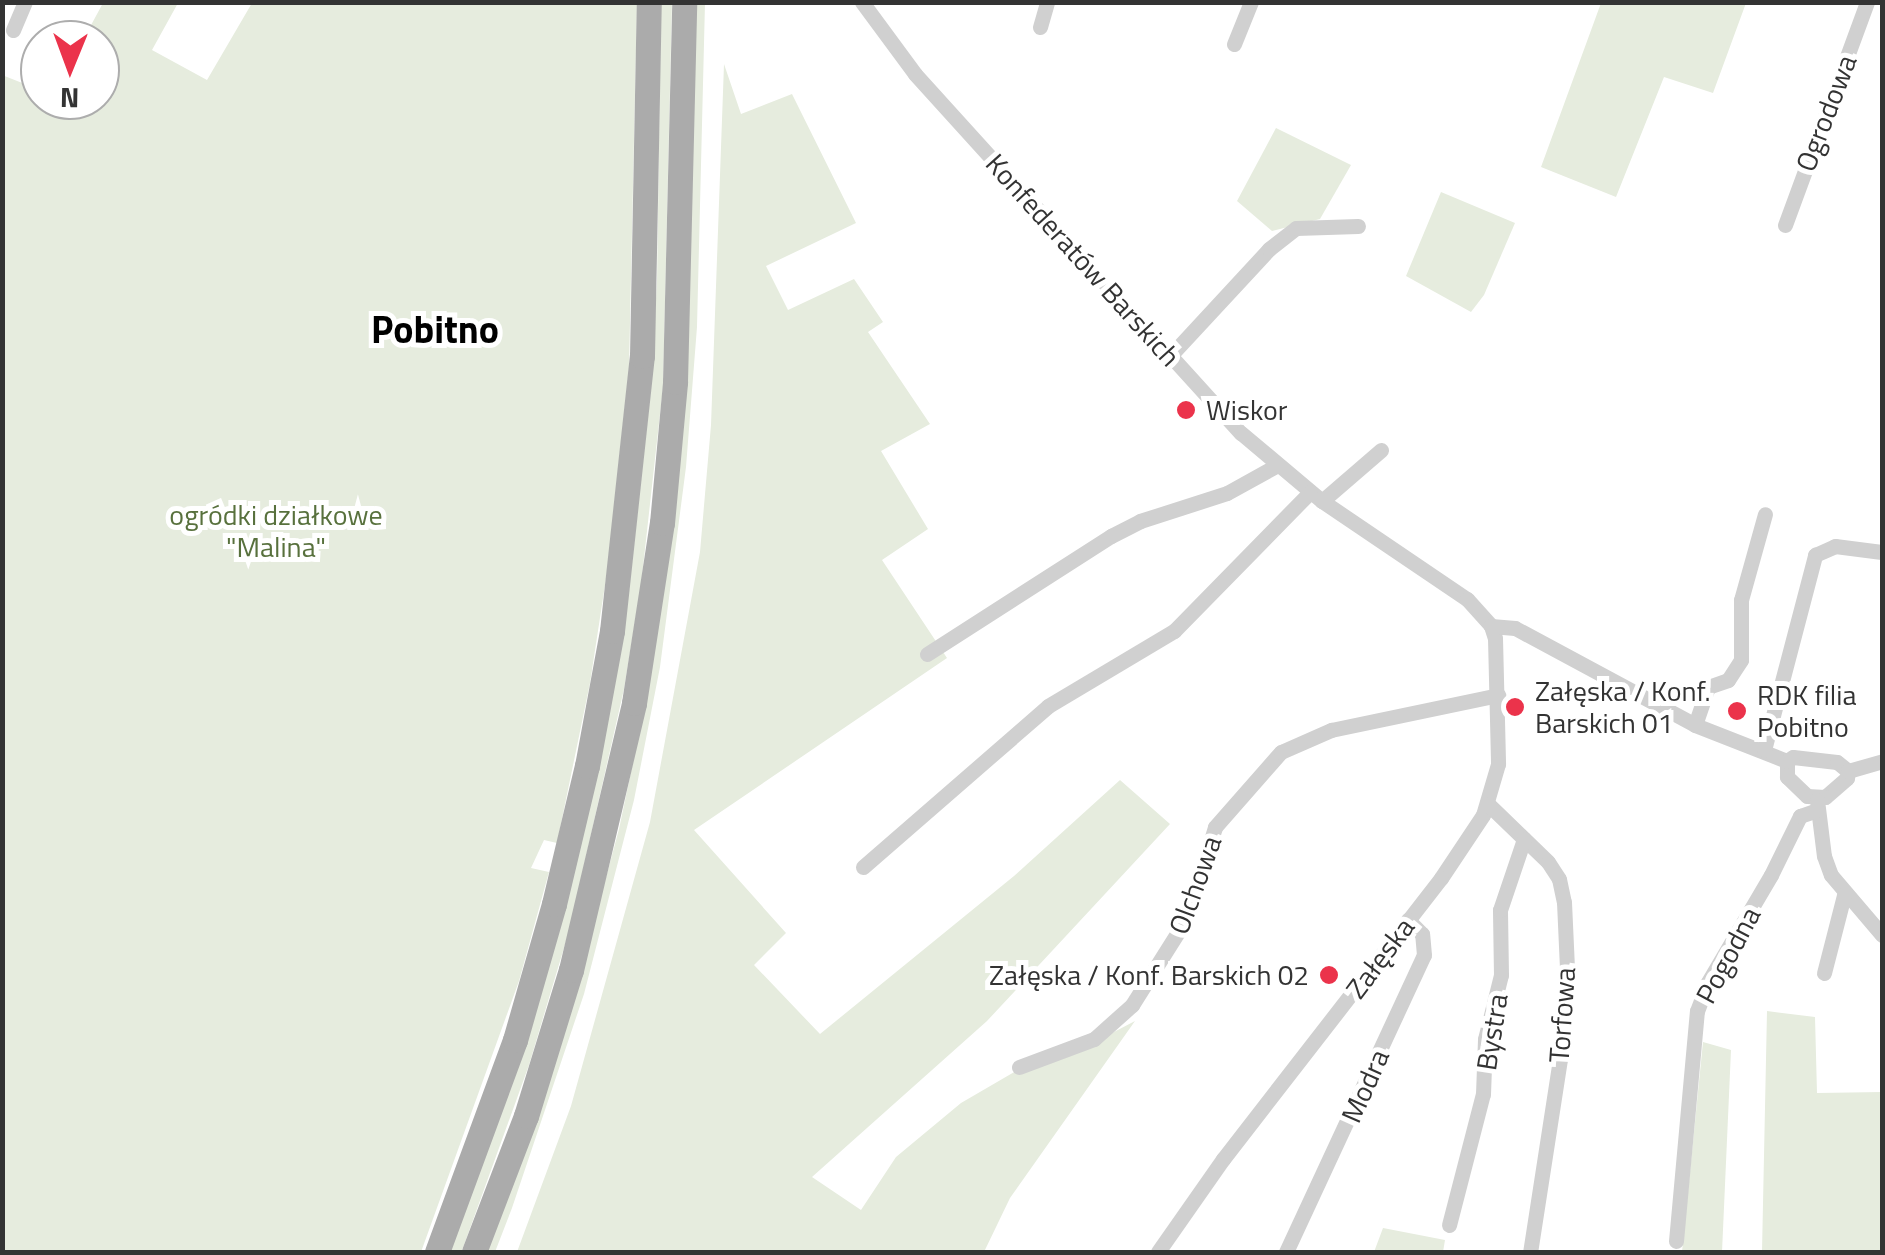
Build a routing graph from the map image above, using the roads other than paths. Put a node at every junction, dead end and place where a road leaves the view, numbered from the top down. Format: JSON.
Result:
{"nodes":[{"id":1,"x":25,"y":2,"type":"edge"},
{"id":2,"x":649,"y":2,"type":"edge"},
{"id":3,"x":684,"y":2,"type":"edge"},
{"id":4,"x":862,"y":2,"type":"edge"},
{"id":5,"x":1047,"y":2,"type":"edge"},
{"id":6,"x":1251,"y":2,"type":"edge"},
{"id":7,"x":1867,"y":2,"type":"edge"},
{"id":8,"x":1040,"y":27,"type":"dead end"},
{"id":9,"x":13,"y":30,"type":"dead end"},
{"id":10,"x":1234,"y":44,"type":"dead end"},
{"id":11,"x":1785,"y":224,"type":"dead end"},
{"id":12,"x":1358,"y":226,"type":"dead end"},
{"id":13,"x":1170,"y":356,"type":"junction"},
{"id":14,"x":1382,"y":450,"type":"dead end"},
{"id":15,"x":1276,"y":466,"type":"junction"},
{"id":16,"x":1316,"y":496,"type":"junction"},
{"id":17,"x":1766,"y":514,"type":"dead end"},
{"id":18,"x":1882,"y":552,"type":"edge"},
{"id":19,"x":1491,"y":626,"type":"junction"},
{"id":20,"x":927,"y":654,"type":"dead end"},
{"id":21,"x":1498,"y":695,"type":"junction"},
{"id":22,"x":1695,"y":725,"type":"junction"},
{"id":23,"x":1764,"y":750,"type":"junction"},
{"id":24,"x":1786,"y":761,"type":"junction"},
{"id":25,"x":1882,"y":762,"type":"edge"},
{"id":26,"x":1848,"y":771,"type":"junction"},
{"id":27,"x":1488,"y":804,"type":"junction"},
{"id":28,"x":1817,"y":804,"type":"junction"},
{"id":29,"x":1524,"y":839,"type":"junction"},
{"id":30,"x":863,"y":867,"type":"dead end"},
{"id":31,"x":1844,"y":895,"type":"junction"},
{"id":32,"x":1408,"y":920,"type":"junction"},
{"id":33,"x":1882,"y":935,"type":"edge"},
{"id":34,"x":1824,"y":973,"type":"dead end"},
{"id":35,"x":1019,"y":1067,"type":"dead end"},
{"id":36,"x":1448,"y":1225,"type":"dead end"},
{"id":37,"x":1676,"y":1241,"type":"dead end"},
{"id":38,"x":437,"y":1252,"type":"edge"},
{"id":39,"x":474,"y":1252,"type":"edge"},
{"id":40,"x":1158,"y":1252,"type":"edge"},
{"id":41,"x":1286,"y":1252,"type":"edge"},
{"id":42,"x":1530,"y":1252,"type":"edge"}],
"edges":[{"from":1,"to":9,"type":"street"},
{"from":2,"to":38,"type":"main road"},
{"from":3,"to":39,"type":"main road"},
{"from":4,"to":13,"type":"street","name":"Konfederatów Barskich"},
{"from":5,"to":8,"type":"street"},
{"from":6,"to":10,"type":"street"},
{"from":7,"to":11,"type":"street","name":"Ogrodowa"},
{"from":12,"to":13,"type":"street"},
{"from":13,"to":15,"type":"street","name":"Konfederatów Barskich"},
{"from":14,"to":16,"type":"street"},
{"from":15,"to":16,"type":"street","name":"Konfederatów Barskich"},
{"from":15,"to":20,"type":"street"},
{"from":16,"to":19,"type":"street","name":"Konfederatów Barskich"},
{"from":16,"to":30,"type":"street"},
{"from":17,"to":22,"type":"street"},
{"from":18,"to":23,"type":"street"},
{"from":19,"to":21,"type":"street","name":"Załęska"},
{"from":19,"to":22,"type":"street","name":"Konfederatów Barskich"},
{"from":21,"to":27,"type":"street","name":"Załęska"},
{"from":21,"to":35,"type":"street","name":"Olchowa"},
{"from":22,"to":23,"type":"street","name":"Konfederatów Barskich"},
{"from":23,"to":24,"type":"street","name":"Konfederatów Barskich"},
{"from":24,"to":26,"type":"street"},
{"from":24,"to":28,"type":"street"},
{"from":25,"to":26,"type":"street"},
{"from":26,"to":28,"type":"street","name":"Pogodna"},
{"from":27,"to":29,"type":"street","name":"Torfowa"},
{"from":27,"to":32,"type":"street","name":"Załęska"},
{"from":28,"to":31,"type":"street"},
{"from":28,"to":37,"type":"street","name":"Pogodna"},
{"from":29,"to":36,"type":"street","name":"Bystra"},
{"from":29,"to":42,"type":"street","name":"Torfowa"},
{"from":31,"to":33,"type":"street"},
{"from":31,"to":34,"type":"street"},
{"from":32,"to":40,"type":"street","name":"Załęska"},
{"from":32,"to":41,"type":"street","name":"Modra"}]}
